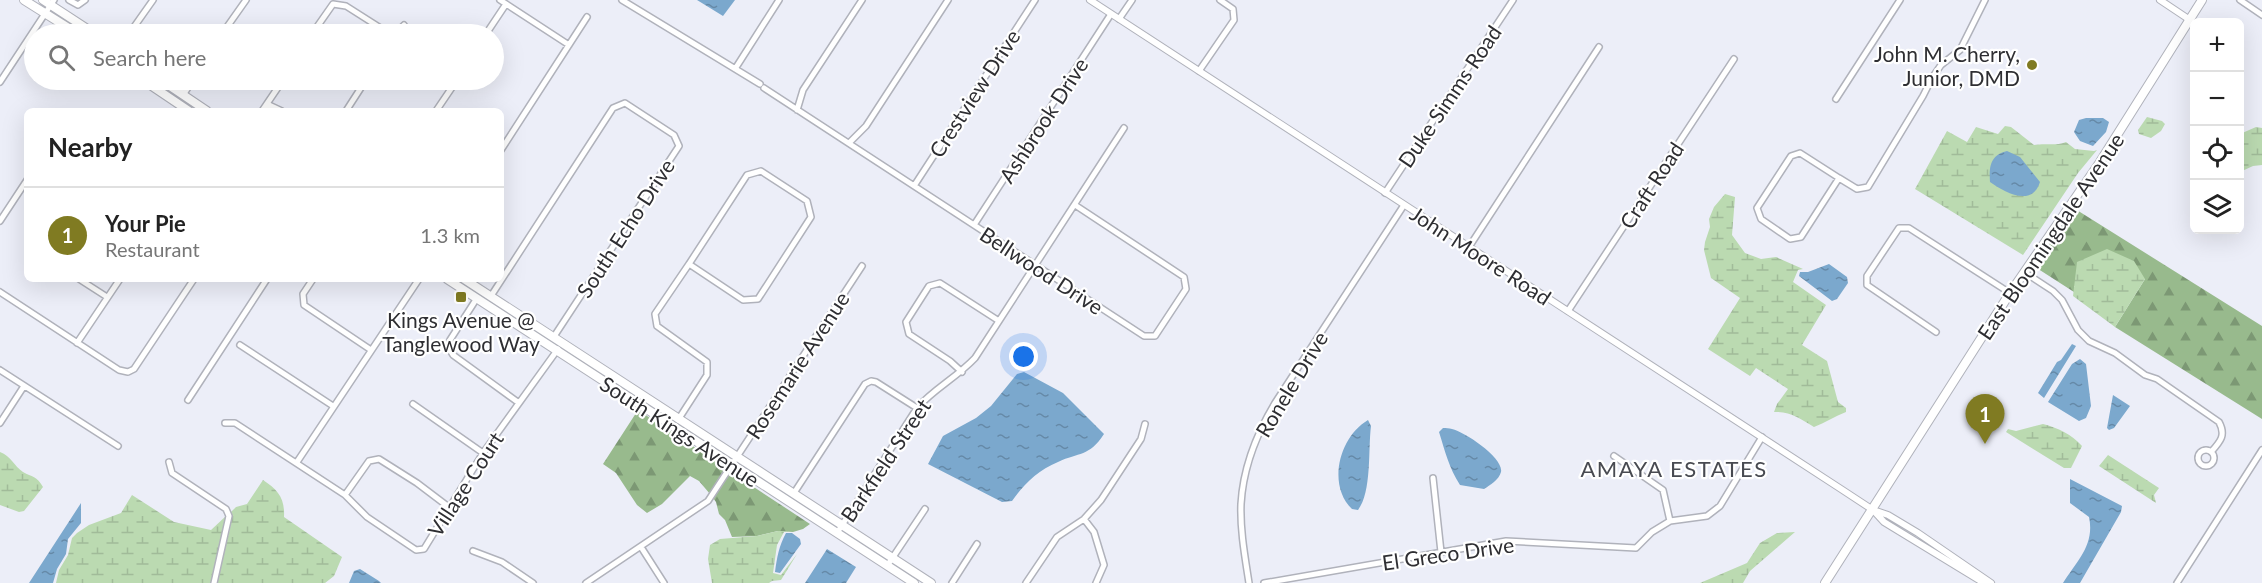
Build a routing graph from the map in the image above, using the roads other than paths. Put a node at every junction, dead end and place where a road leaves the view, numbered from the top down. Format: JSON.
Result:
{"nodes":[{"id":1,"x":24,"y":0,"type":"edge"},
{"id":2,"x":69,"y":0,"type":"edge"},
{"id":3,"x":85,"y":0,"type":"edge"},
{"id":4,"x":153,"y":0,"type":"edge"},
{"id":5,"x":246,"y":0,"type":"edge"},
{"id":6,"x":622,"y":0,"type":"edge"},
{"id":7,"x":779,"y":0,"type":"edge"},
{"id":8,"x":862,"y":0,"type":"edge"},
{"id":9,"x":948,"y":0,"type":"edge"},
{"id":10,"x":1035,"y":0,"type":"edge"},
{"id":11,"x":1090,"y":0,"type":"edge"},
{"id":12,"x":1132,"y":0,"type":"edge"},
{"id":13,"x":1220,"y":0,"type":"edge"},
{"id":14,"x":1513,"y":0,"type":"edge"},
{"id":15,"x":1900,"y":0,"type":"edge"},
{"id":16,"x":1985,"y":0,"type":"edge"},
{"id":17,"x":2160,"y":0,"type":"edge"},
{"id":18,"x":2202,"y":0,"type":"edge"},
{"id":19,"x":2240,"y":0,"type":"edge"},
{"id":20,"x":49,"y":2,"type":"edge"},
{"id":21,"x":503,"y":2,"type":"edge"},
{"id":22,"x":45,"y":13,"type":"junction"},
{"id":23,"x":1111,"y":14,"type":"junction"},
{"id":24,"x":2262,"y":15,"type":"edge"},
{"id":25,"x":587,"y":17,"type":"dead end"},
{"id":26,"x":2191,"y":18,"type":"edge"},
{"id":27,"x":1119,"y":19,"type":"junction"},
{"id":28,"x":2190,"y":20,"type":"joint"},
{"id":29,"x":38,"y":24,"type":"edge"},
{"id":30,"x":62,"y":24,"type":"edge"},
{"id":31,"x":81,"y":24,"type":"edge"},
{"id":32,"x":136,"y":24,"type":"edge"},
{"id":33,"x":229,"y":24,"type":"edge"},
{"id":34,"x":319,"y":24,"type":"edge"},
{"id":35,"x":376,"y":24,"type":"edge"},
{"id":36,"x":491,"y":24,"type":"edge"},
{"id":37,"x":24,"y":45,"type":"edge"},
{"id":38,"x":569,"y":45,"type":"junction"},
{"id":39,"x":1599,"y":47,"type":"dead end"},
{"id":40,"x":1734,"y":59,"type":"dead end"},
{"id":41,"x":735,"y":69,"type":"junction"},
{"id":42,"x":1199,"y":71,"type":"junction"},
{"id":43,"x":0,"y":81,"type":"edge"},
{"id":44,"x":158,"y":90,"type":"edge"},
{"id":45,"x":175,"y":90,"type":"edge"},
{"id":46,"x":186,"y":90,"type":"edge"},
{"id":47,"x":276,"y":90,"type":"edge"},
{"id":48,"x":360,"y":90,"type":"edge"},
{"id":49,"x":450,"y":90,"type":"edge"},
{"id":50,"x":183,"y":95,"type":"junction"},
{"id":51,"x":1836,"y":99,"type":"dead end"},
{"id":52,"x":267,"y":104,"type":"junction"},
{"id":53,"x":185,"y":108,"type":"edge"},
{"id":54,"x":202,"y":108,"type":"edge"},
{"id":55,"x":264,"y":108,"type":"edge"},
{"id":56,"x":276,"y":108,"type":"edge"},
{"id":57,"x":348,"y":108,"type":"edge"},
{"id":58,"x":438,"y":108,"type":"edge"},
{"id":59,"x":797,"y":110,"type":"junction"},
{"id":60,"x":1124,"y":128,"type":"dead end"},
{"id":61,"x":849,"y":143,"type":"junction"},
{"id":62,"x":504,"y":145,"type":"edge"},
{"id":63,"x":1839,"y":178,"type":"junction"},
{"id":64,"x":24,"y":185,"type":"edge"},
{"id":65,"x":914,"y":186,"type":"junction"},
{"id":66,"x":1385,"y":192,"type":"junction"},
{"id":67,"x":1075,"y":205,"type":"junction"},
{"id":68,"x":1404,"y":205,"type":"junction"},
{"id":69,"x":0,"y":221,"type":"edge"},
{"id":70,"x":974,"y":225,"type":"junction"},
{"id":71,"x":1469,"y":247,"type":"junction"},
{"id":72,"x":689,"y":264,"type":"junction"},
{"id":73,"x":1035,"y":265,"type":"junction"},
{"id":74,"x":862,"y":266,"type":"dead end"},
{"id":75,"x":2024,"y":272,"type":"junction"},
{"id":76,"x":504,"y":276,"type":"edge"},
{"id":77,"x":84,"y":282,"type":"edge"},
{"id":78,"x":118,"y":282,"type":"edge"},
{"id":79,"x":192,"y":282,"type":"edge"},
{"id":80,"x":265,"y":282,"type":"edge"},
{"id":81,"x":311,"y":282,"type":"edge"},
{"id":82,"x":417,"y":282,"type":"edge"},
{"id":83,"x":452,"y":282,"type":"edge"},
{"id":84,"x":469,"y":282,"type":"edge"},
{"id":85,"x":500,"y":282,"type":"edge"},
{"id":86,"x":0,"y":292,"type":"edge"},
{"id":87,"x":2010,"y":293,"type":"junction"},
{"id":88,"x":491,"y":296,"type":"junction"},
{"id":89,"x":107,"y":297,"type":"junction"},
{"id":90,"x":477,"y":298,"type":"junction"},
{"id":91,"x":1568,"y":311,"type":"junction"},
{"id":92,"x":999,"y":321,"type":"junction"},
{"id":93,"x":1936,"y":332,"type":"dead end"},
{"id":94,"x":553,"y":337,"type":"junction"},
{"id":95,"x":77,"y":343,"type":"junction"},
{"id":96,"x":562,"y":343,"type":"junction"},
{"id":97,"x":240,"y":345,"type":"dead end"},
{"id":98,"x":548,"y":345,"type":"junction"},
{"id":99,"x":371,"y":350,"type":"junction"},
{"id":100,"x":557,"y":350,"type":"junction"},
{"id":101,"x":0,"y":370,"type":"edge"},
{"id":102,"x":962,"y":372,"type":"junction"},
{"id":103,"x":614,"y":382,"type":"junction"},
{"id":104,"x":24,"y":386,"type":"junction"},
{"id":105,"x":188,"y":400,"type":"dead end"},
{"id":106,"x":519,"y":403,"type":"junction"},
{"id":107,"x":413,"y":404,"type":"dead end"},
{"id":108,"x":333,"y":406,"type":"junction"},
{"id":109,"x":917,"y":408,"type":"junction"},
{"id":110,"x":679,"y":419,"type":"junction"},
{"id":111,"x":0,"y":423,"type":"edge"},
{"id":112,"x":225,"y":423,"type":"dead end"},
{"id":113,"x":1144,"y":424,"type":"dead end"},
{"id":114,"x":674,"y":426,"type":"junction"},
{"id":115,"x":1762,"y":437,"type":"junction"},
{"id":116,"x":118,"y":446,"type":"dead end"},
{"id":117,"x":2262,"y":450,"type":"edge"},
{"id":118,"x":2211,"y":452,"type":"dead end"},
{"id":119,"x":483,"y":453,"type":"junction"},
{"id":120,"x":1614,"y":456,"type":"dead end"},
{"id":121,"x":735,"y":460,"type":"junction"},
{"id":122,"x":169,"y":462,"type":"dead end"},
{"id":123,"x":297,"y":462,"type":"junction"},
{"id":124,"x":1433,"y":478,"type":"dead end"},
{"id":125,"x":794,"y":493,"type":"junction"},
{"id":126,"x":345,"y":495,"type":"junction"},
{"id":127,"x":450,"y":508,"type":"junction"},
{"id":128,"x":925,"y":509,"type":"dead end"},
{"id":129,"x":1873,"y":510,"type":"junction"},
{"id":130,"x":1084,"y":519,"type":"junction"},
{"id":131,"x":1670,"y":521,"type":"junction"},
{"id":132,"x":842,"y":525,"type":"junction"},
{"id":133,"x":837,"y":533,"type":"junction"},
{"id":134,"x":977,"y":544,"type":"dead end"},
{"id":135,"x":641,"y":547,"type":"junction"},
{"id":136,"x":473,"y":551,"type":"dead end"},
{"id":137,"x":1441,"y":552,"type":"junction"},
{"id":138,"x":892,"y":558,"type":"junction"},
{"id":139,"x":887,"y":566,"type":"junction"},
{"id":140,"x":213,"y":583,"type":"edge"},
{"id":141,"x":533,"y":583,"type":"edge"},
{"id":142,"x":586,"y":583,"type":"edge"},
{"id":143,"x":664,"y":583,"type":"edge"},
{"id":144,"x":914,"y":583,"type":"edge"},
{"id":145,"x":931,"y":583,"type":"edge"},
{"id":146,"x":952,"y":583,"type":"edge"},
{"id":147,"x":1026,"y":583,"type":"edge"},
{"id":148,"x":1096,"y":583,"type":"edge"},
{"id":149,"x":1250,"y":583,"type":"edge"},
{"id":150,"x":1264,"y":583,"type":"edge"},
{"id":151,"x":1825,"y":583,"type":"edge"},
{"id":152,"x":1984,"y":583,"type":"edge"},
{"id":153,"x":1991,"y":583,"type":"edge"},
{"id":154,"x":2178,"y":583,"type":"edge"}],
"edges":[{"from":1,"to":22,"type":"main road"},
{"from":2,"to":3,"type":"street"},
{"from":4,"to":32,"type":"street"},
{"from":5,"to":33,"type":"street"},
{"from":6,"to":41,"type":"street","name":"Bellwood Drive"},
{"from":7,"to":41,"type":"street"},
{"from":8,"to":59,"type":"street"},
{"from":9,"to":61,"type":"street"},
{"from":10,"to":65,"type":"street","name":"Crestview Drive"},
{"from":11,"to":23,"type":"street","name":"John Moore Road"},
{"from":12,"to":27,"type":"street"},
{"from":13,"to":42,"type":"street"},
{"from":14,"to":66,"type":"street","name":"Duke Simms Road"},
{"from":15,"to":51,"type":"street"},
{"from":16,"to":63,"type":"street"},
{"from":17,"to":28,"type":"street"},
{"from":18,"to":26,"type":"main road","name":"East Bloomingdale Avenue"},
{"from":19,"to":24,"type":"street"},
{"from":20,"to":22,"type":"street"},
{"from":20,"to":31,"type":"main road"},
{"from":21,"to":36,"type":"street"},
{"from":21,"to":38,"type":"street"},
{"from":22,"to":29,"type":"street"},
{"from":22,"to":30,"type":"main road"},
{"from":23,"to":27,"type":"street","name":"John Moore Road"},
{"from":23,"to":70,"type":"street","name":"Ashbrook Drive"},
{"from":25,"to":38,"type":"street"},
{"from":27,"to":42,"type":"street","name":"John Moore Road"},
{"from":28,"to":75,"type":"main road","name":"East Bloomingdale Avenue"},
{"from":34,"to":35,"type":"street"},
{"from":37,"to":43,"type":"street"},
{"from":38,"to":62,"type":"street"},
{"from":39,"to":71,"type":"street"},
{"from":40,"to":91,"type":"street","name":"Craft Road"},
{"from":41,"to":59,"type":"street","name":"Bellwood Drive"},
{"from":42,"to":66,"type":"street","name":"John Moore Road"},
{"from":44,"to":53,"type":"main road"},
{"from":45,"to":50,"type":"main road"},
{"from":46,"to":50,"type":"street"},
{"from":47,"to":52,"type":"street"},
{"from":48,"to":57,"type":"street"},
{"from":49,"to":58,"type":"street"},
{"from":50,"to":54,"type":"main road"},
{"from":52,"to":55,"type":"street"},
{"from":52,"to":56,"type":"street"},
{"from":59,"to":61,"type":"street","name":"Bellwood Drive"},
{"from":60,"to":67,"type":"street","name":"Barkfield Street"},
{"from":61,"to":65,"type":"street","name":"Bellwood Drive"},
{"from":63,"to":63,"type":"street"},
{"from":64,"to":69,"type":"street"},
{"from":65,"to":70,"type":"street","name":"Bellwood Drive"},
{"from":66,"to":68,"type":"street","name":"John Moore Road"},
{"from":67,"to":73,"type":"street","name":"Barkfield Street"},
{"from":67,"to":73,"type":"street","name":"Bellwood Drive"},
{"from":68,"to":71,"type":"street","name":"John Moore Road"},
{"from":68,"to":149,"type":"street","name":"Ronele Drive"},
{"from":70,"to":73,"type":"street","name":"Bellwood Drive"},
{"from":71,"to":91,"type":"street","name":"John Moore Road"},
{"from":72,"to":72,"type":"street"},
{"from":72,"to":110,"type":"street"},
{"from":73,"to":92,"type":"street","name":"Barkfield Street"},
{"from":74,"to":121,"type":"street","name":"Rosemarie Avenue"},
{"from":75,"to":87,"type":"main road","name":"East Bloomingdale Avenue"},
{"from":75,"to":118,"type":"street"},
{"from":76,"to":94,"type":"street","name":"South Echo Drive"},
{"from":77,"to":89,"type":"street"},
{"from":78,"to":89,"type":"street"},
{"from":79,"to":95,"type":"street"},
{"from":80,"to":105,"type":"street"},
{"from":81,"to":99,"type":"street"},
{"from":82,"to":99,"type":"street"},
{"from":83,"to":90,"type":"main road","name":"South Kings Avenue"},
{"from":84,"to":88,"type":"main road","name":"South Kings Avenue"},
{"from":85,"to":88,"type":"street","name":"South Echo Drive"},
{"from":86,"to":95,"type":"street"},
{"from":87,"to":93,"type":"street"},
{"from":87,"to":129,"type":"main road","name":"East Bloomingdale Avenue"},
{"from":88,"to":94,"type":"main road","name":"South Kings Avenue"},
{"from":89,"to":95,"type":"street"},
{"from":90,"to":98,"type":"main road","name":"South Kings Avenue"},
{"from":90,"to":106,"type":"street"},
{"from":91,"to":115,"type":"street","name":"John Moore Road"},
{"from":92,"to":102,"type":"street","name":"Barkfield Street"},
{"from":92,"to":102,"type":"street"},
{"from":94,"to":96,"type":"main road","name":"South Kings Avenue"},
{"from":94,"to":98,"type":"street","name":"South Echo Drive"},
{"from":96,"to":100,"type":"street","name":"Village Court"},
{"from":96,"to":103,"type":"main road","name":"South Kings Avenue"},
{"from":97,"to":108,"type":"street"},
{"from":98,"to":100,"type":"main road","name":"South Kings Avenue"},
{"from":99,"to":108,"type":"street"},
{"from":100,"to":103,"type":"main road","name":"South Kings Avenue"},
{"from":100,"to":106,"type":"street","name":"Village Court"},
{"from":101,"to":104,"type":"street"},
{"from":102,"to":109,"type":"street","name":"Barkfield Street"},
{"from":103,"to":110,"type":"main road","name":"South Kings Avenue"},
{"from":103,"to":114,"type":"main road","name":"South Kings Avenue"},
{"from":104,"to":111,"type":"street"},
{"from":104,"to":116,"type":"street"},
{"from":106,"to":119,"type":"street","name":"Village Court"},
{"from":107,"to":119,"type":"street"},
{"from":108,"to":123,"type":"street"},
{"from":109,"to":125,"type":"street"},
{"from":109,"to":132,"type":"street","name":"Barkfield Street"},
{"from":110,"to":114,"type":"street"},
{"from":110,"to":121,"type":"main road","name":"South Kings Avenue"},
{"from":112,"to":123,"type":"street","name":"Village Court"},
{"from":113,"to":130,"type":"street"},
{"from":114,"to":121,"type":"main road","name":"South Kings Avenue"},
{"from":115,"to":129,"type":"street","name":"John Moore Road"},
{"from":115,"to":131,"type":"street","name":"El Greco Drive"},
{"from":117,"to":154,"type":"street"},
{"from":119,"to":127,"type":"street","name":"Village Court"},
{"from":120,"to":131,"type":"street"},
{"from":121,"to":125,"type":"main road","name":"South Kings Avenue"},
{"from":121,"to":133,"type":"main road","name":"South Kings Avenue"},
{"from":121,"to":135,"type":"street","name":"Rosemarie Avenue"},
{"from":122,"to":140,"type":"street"},
{"from":123,"to":126,"type":"street","name":"Village Court"},
{"from":124,"to":137,"type":"street"},
{"from":125,"to":132,"type":"main road","name":"South Kings Avenue"},
{"from":126,"to":127,"type":"street"},
{"from":126,"to":127,"type":"street","name":"Village Court"},
{"from":128,"to":138,"type":"street"},
{"from":129,"to":151,"type":"main road","name":"East Bloomingdale Avenue"},
{"from":129,"to":152,"type":"street","name":"John Moore Road"},
{"from":129,"to":153,"type":"street","name":"John Moore Road"},
{"from":130,"to":147,"type":"street"},
{"from":130,"to":148,"type":"street"},
{"from":131,"to":137,"type":"street","name":"El Greco Drive"},
{"from":132,"to":133,"type":"street","name":"Barkfield Street"},
{"from":132,"to":138,"type":"main road","name":"South Kings Avenue"},
{"from":133,"to":139,"type":"main road","name":"South Kings Avenue"},
{"from":134,"to":146,"type":"street"},
{"from":135,"to":142,"type":"street","name":"Rosemarie Avenue"},
{"from":135,"to":143,"type":"street"},
{"from":136,"to":141,"type":"street"},
{"from":137,"to":150,"type":"street","name":"El Greco Drive"},
{"from":138,"to":139,"type":"street"},
{"from":138,"to":145,"type":"main road","name":"South Kings Avenue"},
{"from":139,"to":144,"type":"main road","name":"South Kings Avenue"}]}
